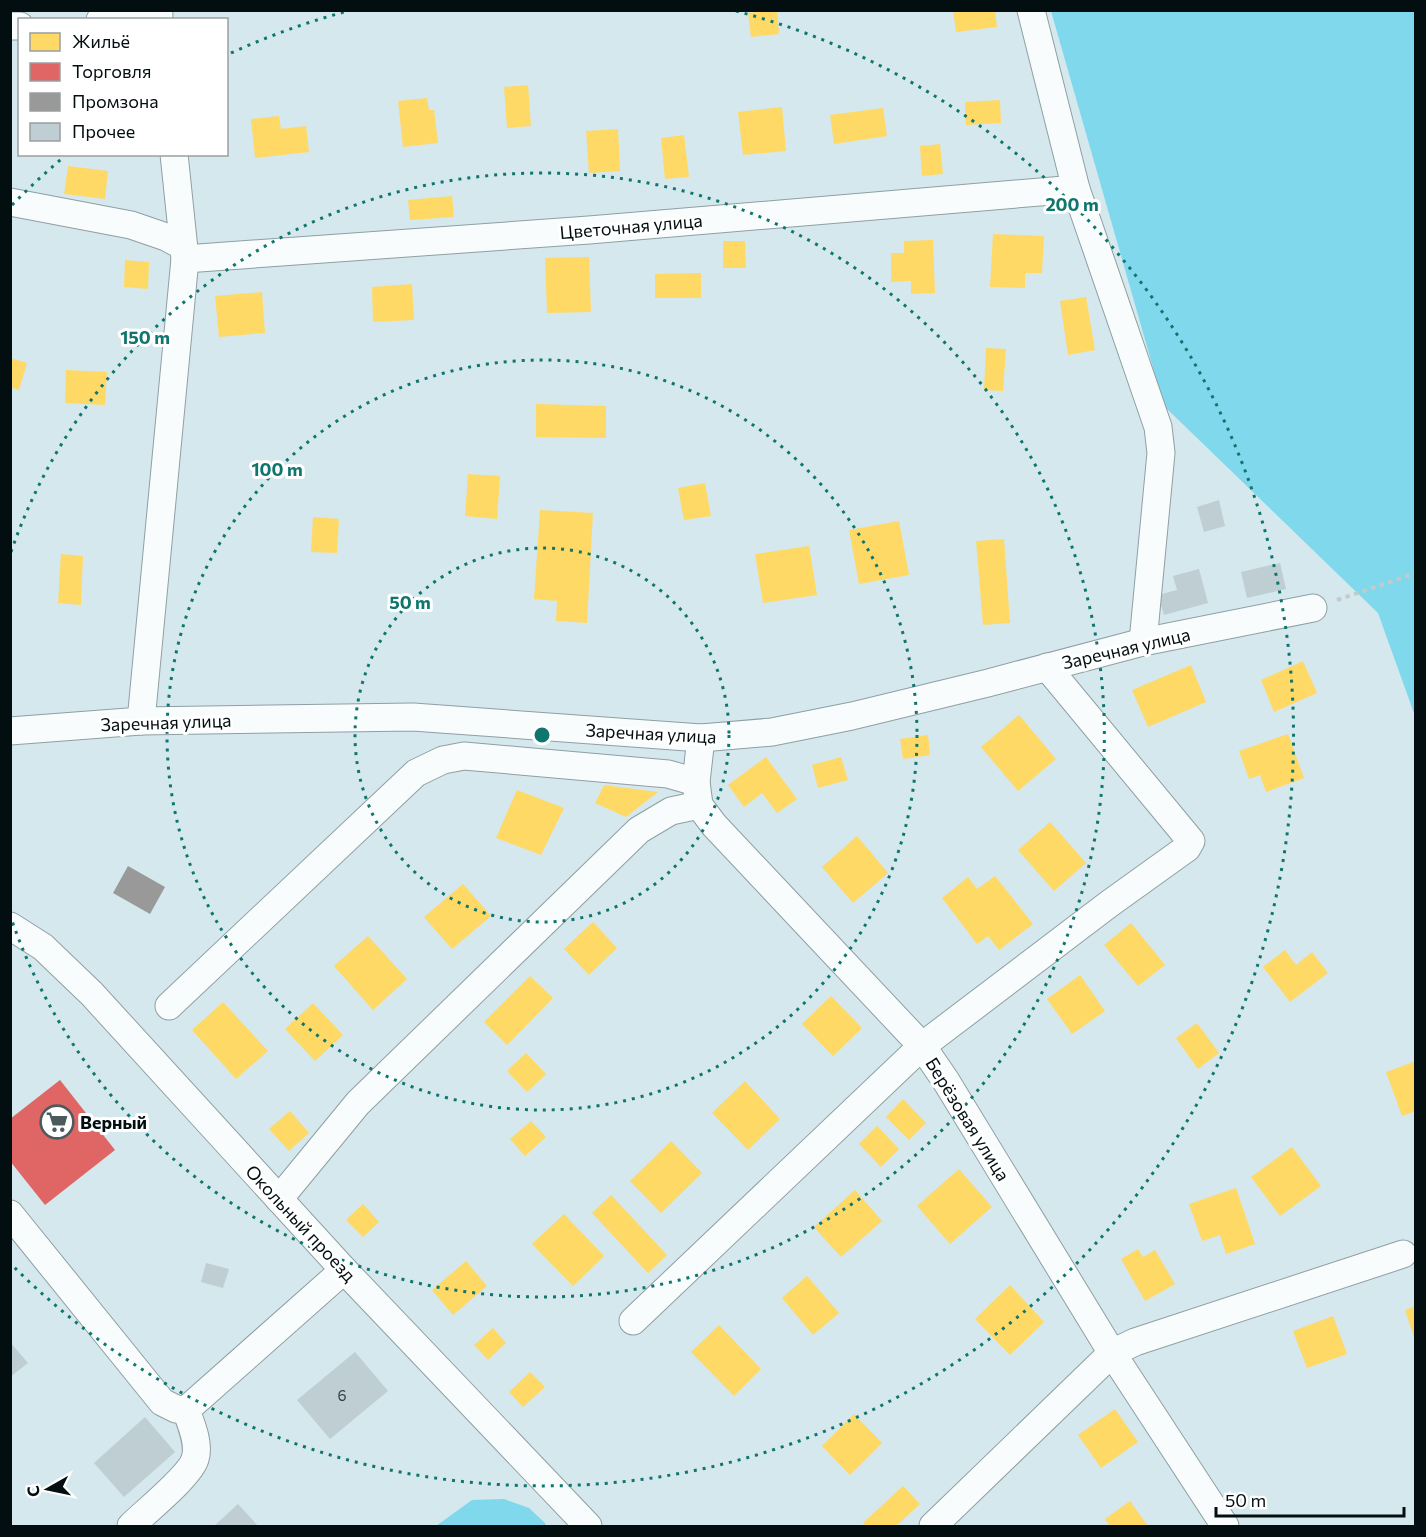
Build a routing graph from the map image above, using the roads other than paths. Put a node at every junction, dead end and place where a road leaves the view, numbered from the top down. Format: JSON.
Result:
{"nodes":[{"id":1,"x":1031,"y":10,"type":"edge"},
{"id":2,"x":159,"y":15,"type":"edge"},
{"id":3,"x":124,"y":18,"type":"edge"},
{"id":4,"x":174,"y":156,"type":"edge"},
{"id":5,"x":1076,"y":189,"type":"junction"},
{"id":6,"x":10,"y":202,"type":"edge"},
{"id":7,"x":184,"y":252,"type":"junction"},
{"id":8,"x":1313,"y":608,"type":"road end"},
{"id":9,"x":1143,"y":642,"type":"junction"},
{"id":10,"x":1047,"y":667,"type":"junction"},
{"id":11,"x":141,"y":721,"type":"junction"},
{"id":12,"x":10,"y":731,"type":"edge"},
{"id":13,"x":701,"y":738,"type":"junction"},
{"id":14,"x":697,"y":793,"type":"junction"},
{"id":15,"x":10,"y":926,"type":"edge"},
{"id":16,"x":169,"y":1006,"type":"dead end"},
{"id":17,"x":922,"y":1046,"type":"junction"},
{"id":18,"x":279,"y":1199,"type":"junction"},
{"id":19,"x":10,"y":1214,"type":"edge"},
{"id":20,"x":1402,"y":1254,"type":"dead end"},
{"id":21,"x":344,"y":1270,"type":"junction"},
{"id":22,"x":633,"y":1321,"type":"dead end"},
{"id":23,"x":1112,"y":1353,"type":"junction"},
{"id":24,"x":186,"y":1410,"type":"junction"},
{"id":25,"x":131,"y":1527,"type":"edge"},
{"id":26,"x":588,"y":1527,"type":"edge"},
{"id":27,"x":933,"y":1527,"type":"edge"},
{"id":28,"x":1225,"y":1527,"type":"edge"}],
"edges":[{"from":1,"to":5,"type":"street"},
{"from":2,"to":3,"type":"street"},
{"from":4,"to":7,"type":"street"},
{"from":5,"to":7,"type":"street","name":"Цветочная улица"},
{"from":5,"to":9,"type":"street"},
{"from":6,"to":7,"type":"street"},
{"from":7,"to":11,"type":"street"},
{"from":8,"to":9,"type":"street","name":"Заречная улица"},
{"from":9,"to":10,"type":"street","name":"Заречная улица"},
{"from":10,"to":13,"type":"street","name":"Заречная улица"},
{"from":10,"to":17,"type":"street"},
{"from":11,"to":12,"type":"street","name":"Заречная улица"},
{"from":11,"to":13,"type":"street","name":"Заречная улица"},
{"from":13,"to":14,"type":"street"},
{"from":14,"to":16,"type":"street"},
{"from":14,"to":17,"type":"street","name":"Берёзовая улица"},
{"from":14,"to":18,"type":"street"},
{"from":15,"to":18,"type":"street","name":"Окольный проезд"},
{"from":17,"to":22,"type":"street"},
{"from":17,"to":23,"type":"street","name":"Берёзовая улица"},
{"from":18,"to":21,"type":"street","name":"Окольный проезд"},
{"from":19,"to":24,"type":"street"},
{"from":20,"to":23,"type":"street"},
{"from":21,"to":24,"type":"street"},
{"from":21,"to":26,"type":"street","name":"Окольный проезд"},
{"from":23,"to":27,"type":"street"},
{"from":23,"to":28,"type":"street","name":"Берёзовая улица"},
{"from":24,"to":25,"type":"street"}]}
